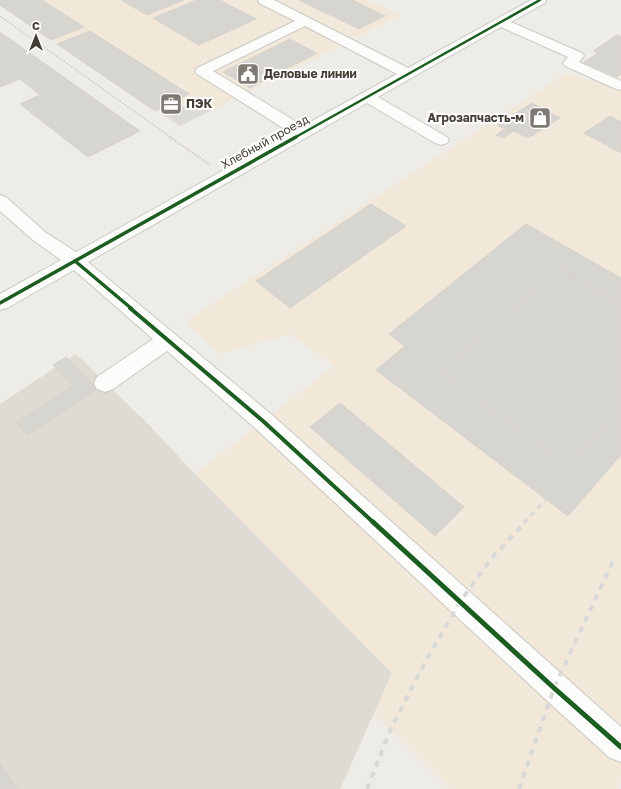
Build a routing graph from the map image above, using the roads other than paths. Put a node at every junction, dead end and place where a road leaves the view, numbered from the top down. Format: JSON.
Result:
{"nodes":[{"id":1,"x":264,"y":0,"type":"edge"},
{"id":2,"x":540,"y":0,"type":"edge"},
{"id":3,"x":305,"y":21,"type":"junction"},
{"id":4,"x":500,"y":22,"type":"junction"},
{"id":5,"x":408,"y":74,"type":"junction"},
{"id":6,"x":621,"y":86,"type":"edge"},
{"id":7,"x":367,"y":97,"type":"junction"},
{"id":8,"x":303,"y":133,"type":"junction"},
{"id":9,"x":441,"y":140,"type":"dead end"},
{"id":10,"x":0,"y":201,"type":"edge"},
{"id":11,"x":75,"y":260,"type":"junction"},
{"id":12,"x":0,"y":303,"type":"edge"},
{"id":13,"x":168,"y":340,"type":"junction"},
{"id":14,"x":105,"y":383,"type":"dead end"},
{"id":15,"x":621,"y":747,"type":"edge"}],
"edges":[{"from":1,"to":3,"type":"street"},
{"from":2,"to":4,"type":"street","name":"Хлебный проезд"},
{"from":3,"to":5,"type":"street"},
{"from":3,"to":8,"type":"street"},
{"from":4,"to":5,"type":"street","name":"Хлебный проезд"},
{"from":4,"to":6,"type":"street"},
{"from":5,"to":7,"type":"street","name":"Хлебный проезд"},
{"from":7,"to":8,"type":"street","name":"Хлебный проезд"},
{"from":7,"to":9,"type":"street"},
{"from":8,"to":11,"type":"street","name":"Хлебный проезд"},
{"from":10,"to":11,"type":"street"},
{"from":11,"to":12,"type":"street","name":"Хлебный проезд"},
{"from":11,"to":13,"type":"street"},
{"from":13,"to":14,"type":"street"},
{"from":13,"to":15,"type":"street"}]}
